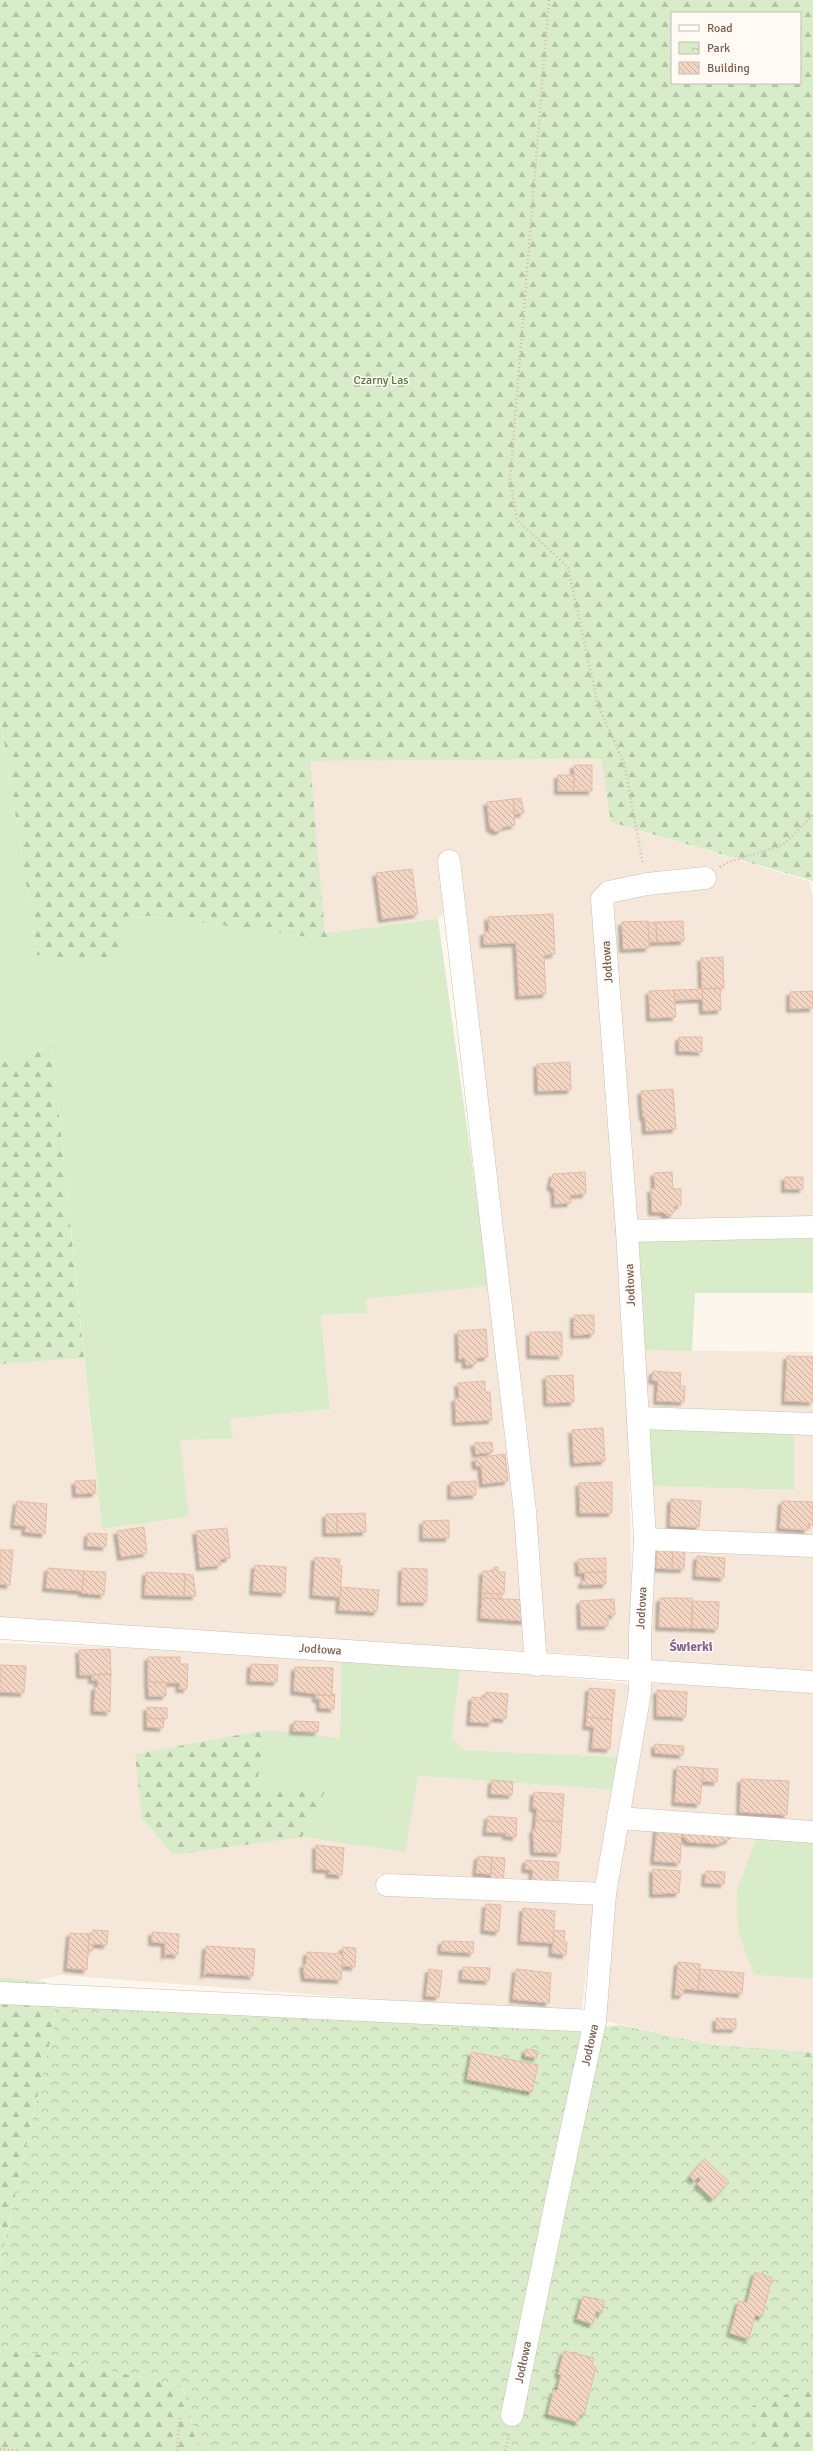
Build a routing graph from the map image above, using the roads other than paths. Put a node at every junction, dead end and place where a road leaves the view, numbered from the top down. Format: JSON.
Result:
{"nodes":[{"id":1,"x":449,"y":862,"type":"dead end"},
{"id":2,"x":705,"y":878,"type":"road end"},
{"id":3,"x":813,"y":1227,"type":"edge"},
{"id":4,"x":627,"y":1231,"type":"junction"},
{"id":5,"x":638,"y":1418,"type":"junction"},
{"id":6,"x":813,"y":1424,"type":"edge"},
{"id":7,"x":645,"y":1539,"type":"junction"},
{"id":8,"x":813,"y":1546,"type":"edge"},
{"id":9,"x":0,"y":1628,"type":"edge"},
{"id":10,"x":536,"y":1665,"type":"junction"},
{"id":11,"x":640,"y":1671,"type":"junction"},
{"id":12,"x":813,"y":1682,"type":"edge"},
{"id":13,"x":618,"y":1818,"type":"junction"},
{"id":14,"x":813,"y":1832,"type":"edge"},
{"id":15,"x":387,"y":1885,"type":"dead end"},
{"id":16,"x":605,"y":1894,"type":"junction"},
{"id":17,"x":0,"y":1993,"type":"edge"},
{"id":18,"x":595,"y":2021,"type":"junction"},
{"id":19,"x":512,"y":2415,"type":"dead end"}],
"edges":[{"from":1,"to":10,"type":"street"},
{"from":2,"to":4,"type":"street","name":"Jodłowa"},
{"from":3,"to":4,"type":"street"},
{"from":4,"to":5,"type":"street","name":"Jodłowa"},
{"from":5,"to":6,"type":"street"},
{"from":5,"to":7,"type":"street","name":"Jodłowa"},
{"from":7,"to":8,"type":"street"},
{"from":7,"to":11,"type":"street","name":"Jodłowa"},
{"from":9,"to":10,"type":"street","name":"Jodłowa"},
{"from":10,"to":11,"type":"street","name":"Jodłowa"},
{"from":11,"to":12,"type":"street","name":"Jodłowa"},
{"from":11,"to":13,"type":"street","name":"Jodłowa"},
{"from":13,"to":14,"type":"street"},
{"from":13,"to":16,"type":"street","name":"Jodłowa"},
{"from":15,"to":16,"type":"street"},
{"from":16,"to":18,"type":"street","name":"Jodłowa"},
{"from":17,"to":18,"type":"street"},
{"from":18,"to":19,"type":"street","name":"Jodłowa"}]}
